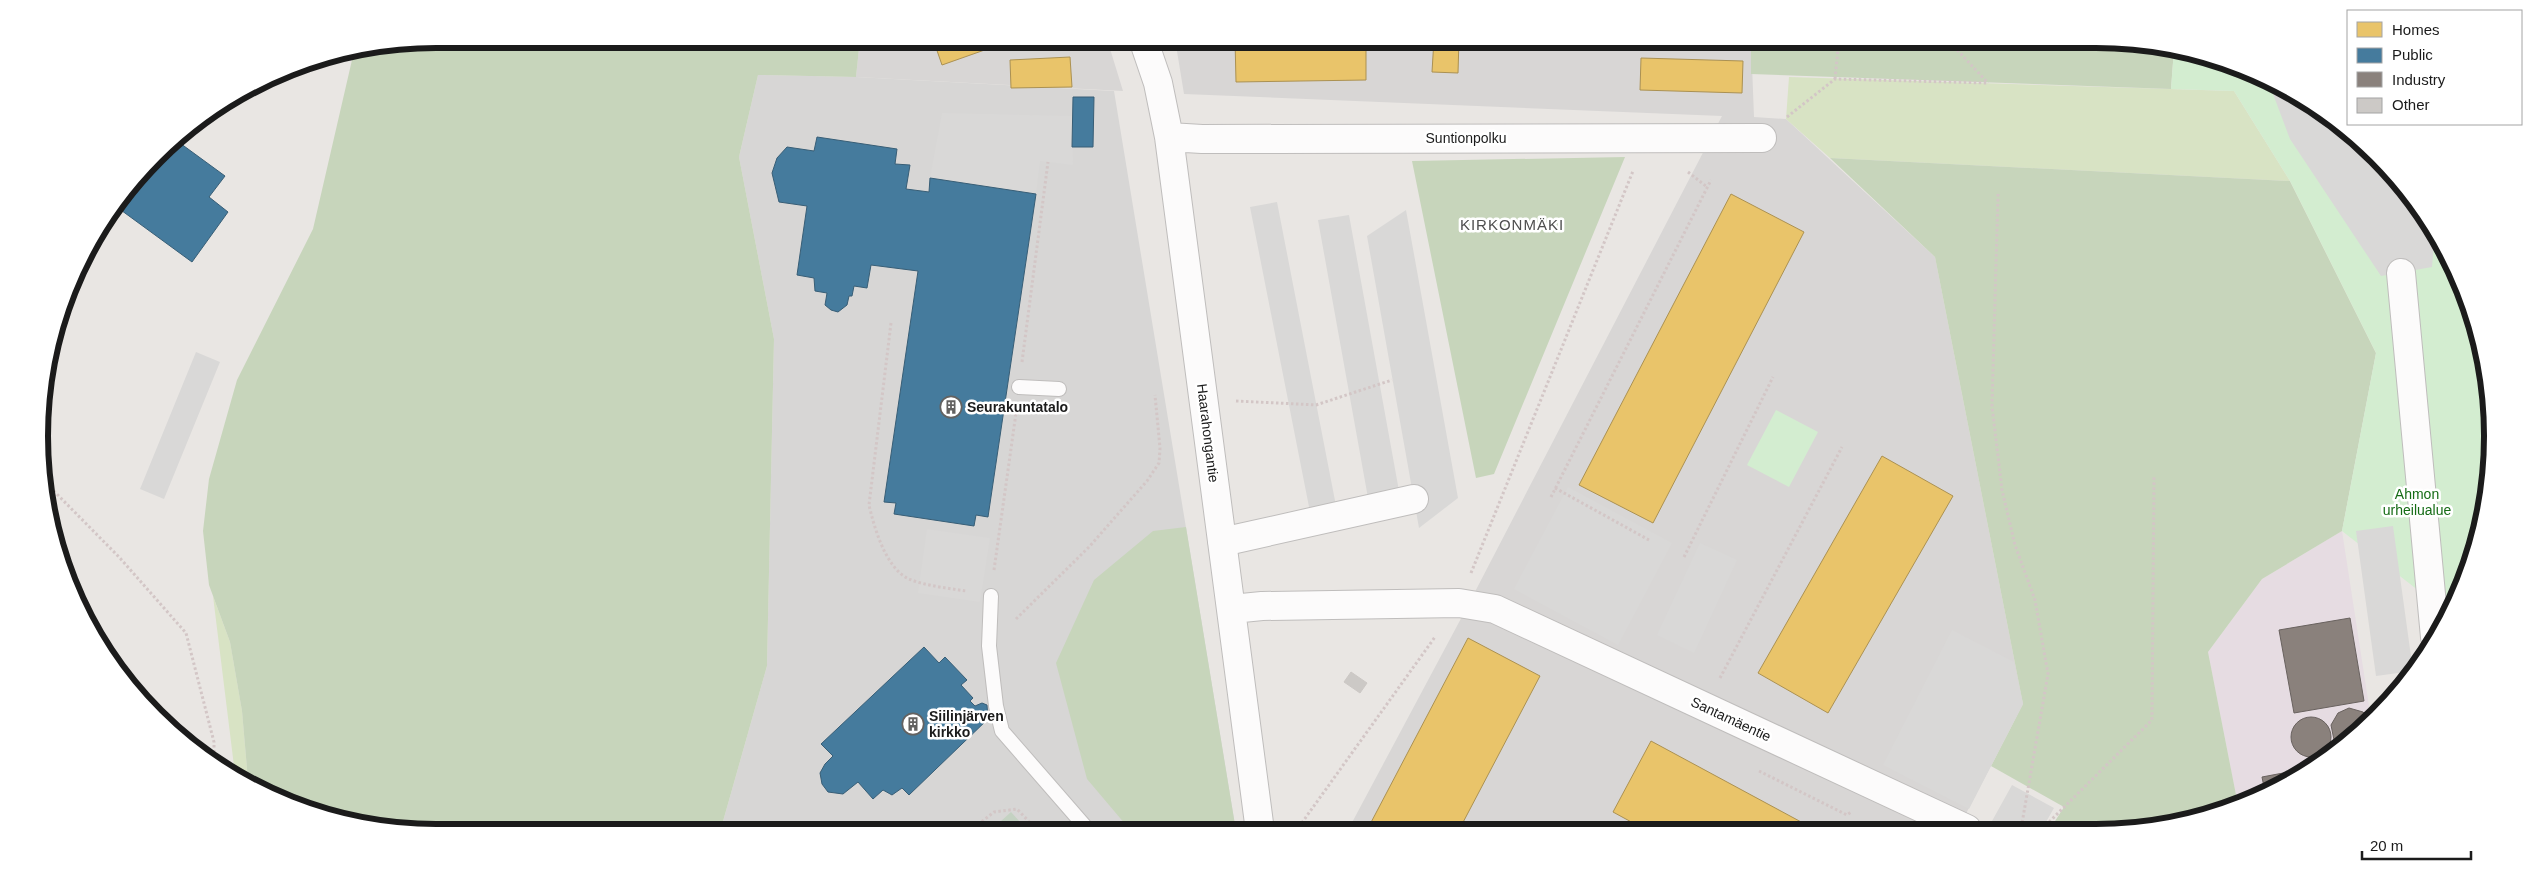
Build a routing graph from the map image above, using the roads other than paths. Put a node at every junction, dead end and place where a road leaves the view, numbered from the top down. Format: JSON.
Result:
{"nodes":[{"id":1,"x":1146,"y":48,"type":"edge"},
{"id":2,"x":1170,"y":137,"type":"junction"},
{"id":3,"x":1762,"y":138,"type":"road end"},
{"id":4,"x":2401,"y":273,"type":"dead end"},
{"id":5,"x":1019,"y":387,"type":"dead end"},
{"id":6,"x":1059,"y":389,"type":"dead end"},
{"id":7,"x":1414,"y":499,"type":"dead end"},
{"id":8,"x":1222,"y":542,"type":"junction"},
{"id":9,"x":991,"y":596,"type":"road end"},
{"id":10,"x":1232,"y":609,"type":"junction"},
{"id":11,"x":2434,"y":628,"type":"edge"},
{"id":12,"x":1083,"y":824,"type":"edge"},
{"id":13,"x":1259,"y":824,"type":"edge"},
{"id":14,"x":1956,"y":824,"type":"edge"}],
"edges":[{"from":1,"to":2,"type":"street","name":"Haarahongantie"},
{"from":2,"to":3,"type":"street","name":"Suntionpolku"},
{"from":2,"to":8,"type":"street","name":"Haarahongantie"},
{"from":4,"to":11,"type":"street"},
{"from":5,"to":6,"type":"lane"},
{"from":7,"to":8,"type":"street"},
{"from":8,"to":10,"type":"street","name":"Haarahongantie"},
{"from":9,"to":12,"type":"lane"},
{"from":10,"to":13,"type":"street","name":"Haarahongantie"},
{"from":10,"to":14,"type":"street","name":"Santamäentie"}]}
